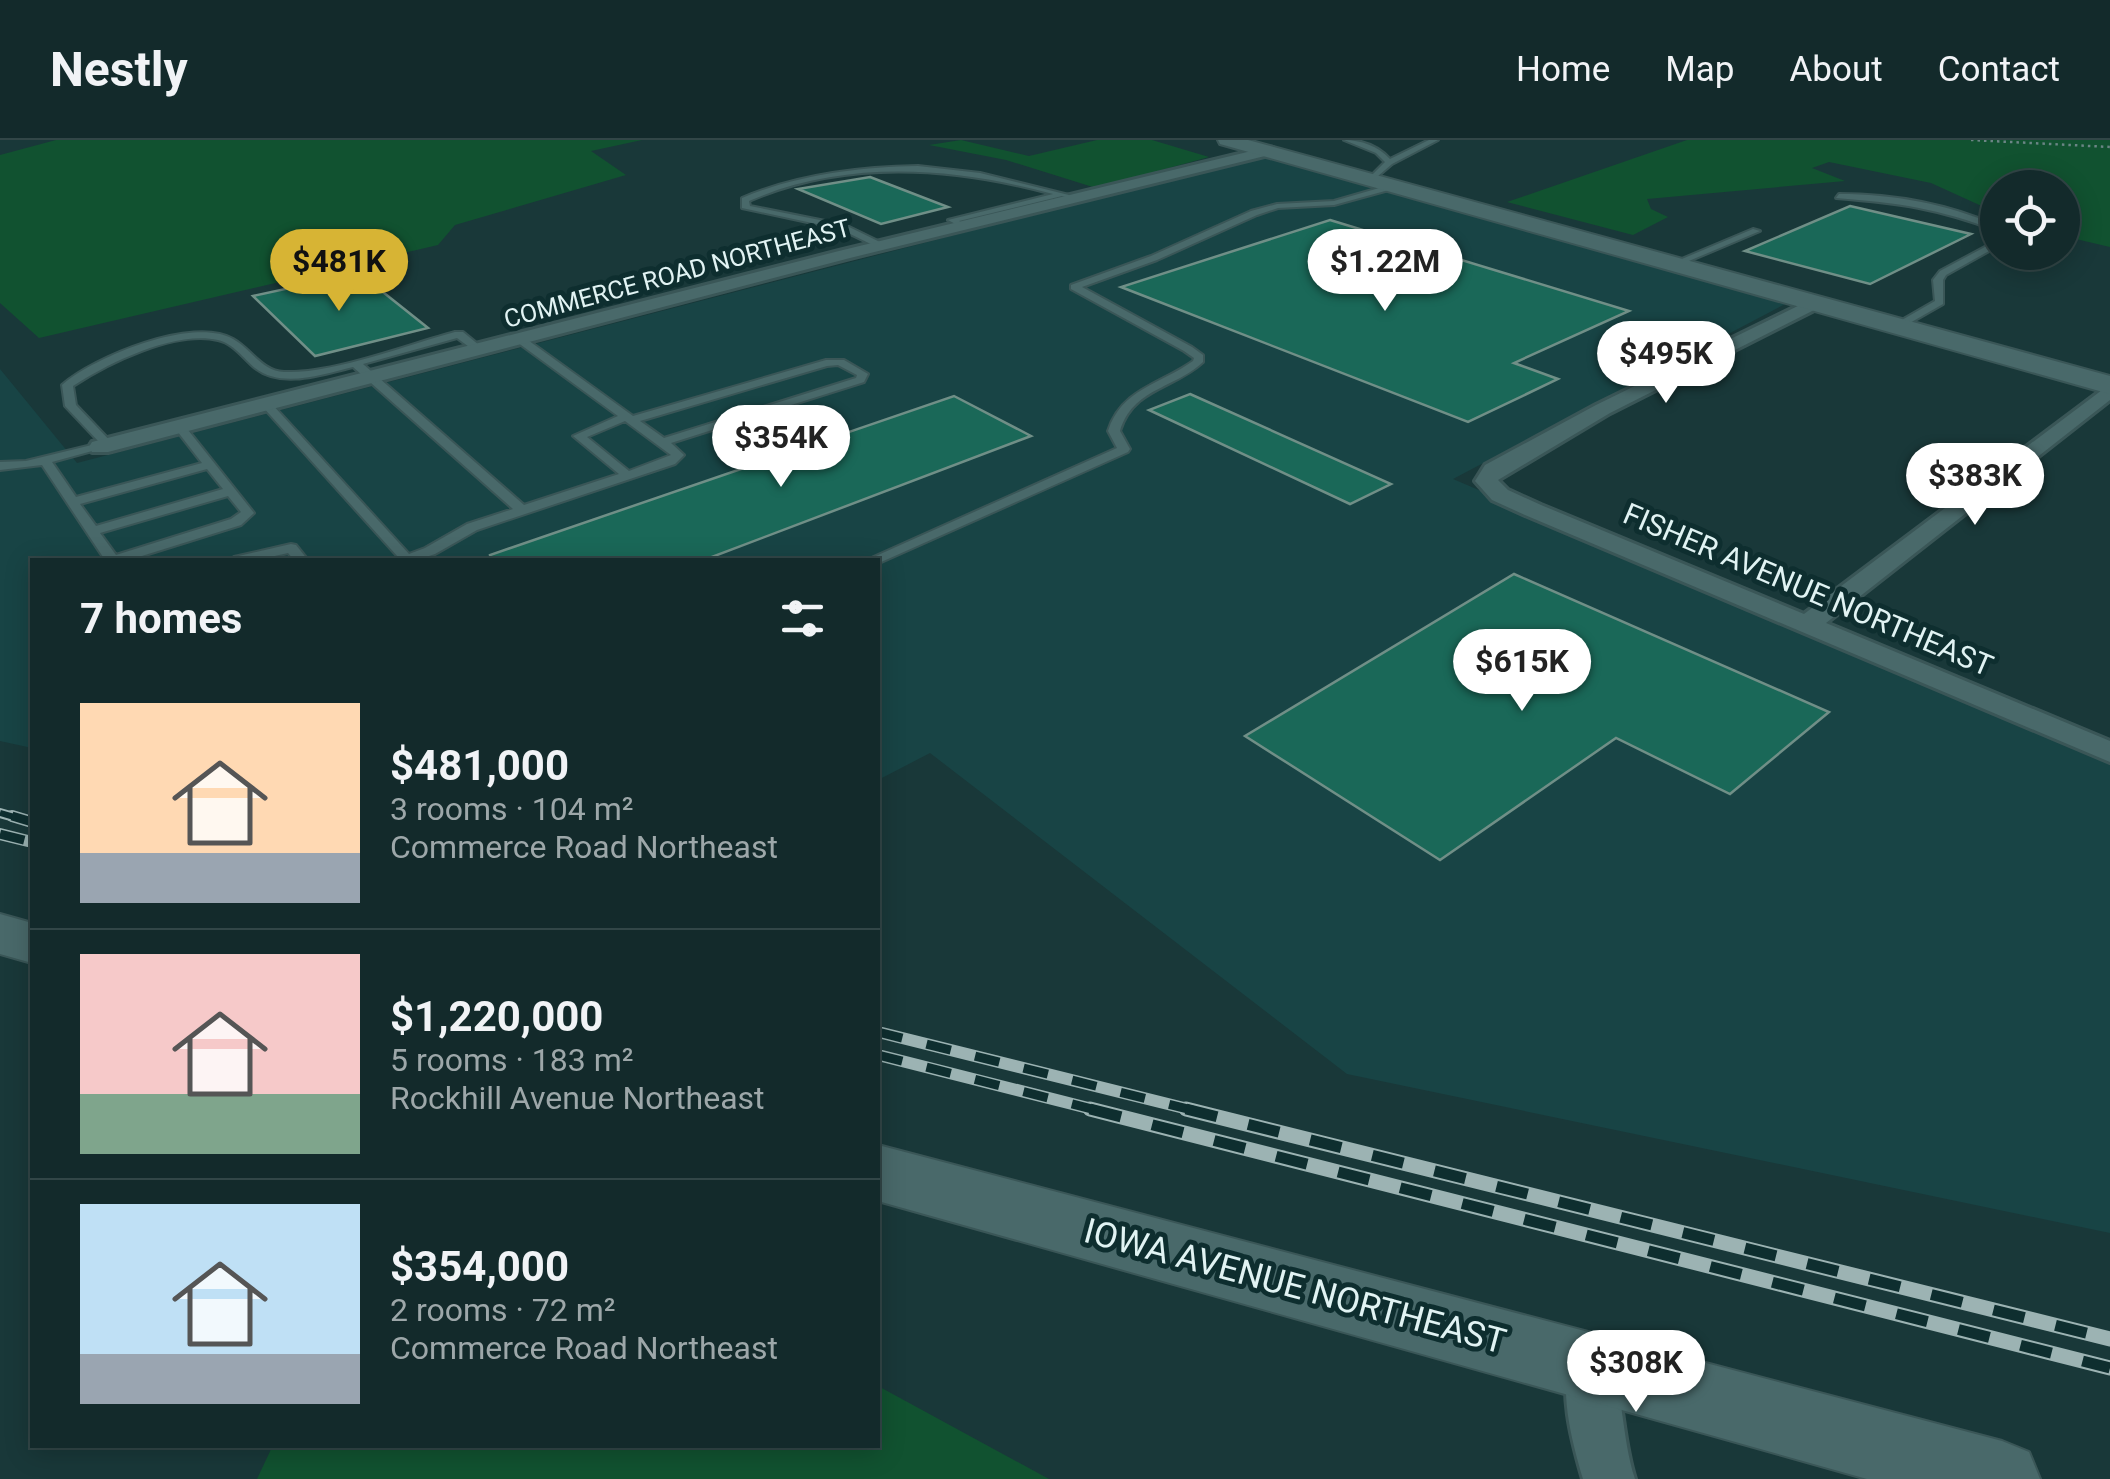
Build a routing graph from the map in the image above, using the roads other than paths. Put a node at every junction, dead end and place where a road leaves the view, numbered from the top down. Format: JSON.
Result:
{"nodes":[{"id":1,"x":1347,"y":140,"type":"edge"},
{"id":2,"x":1435,"y":140,"type":"edge"},
{"id":3,"x":1236,"y":141,"type":"edge"},
{"id":4,"x":1268,"y":151,"type":"junction"},
{"id":5,"x":1384,"y":176,"type":"junction"},
{"id":6,"x":1070,"y":196,"type":"junction"},
{"id":7,"x":1839,"y":196,"type":"dead end"},
{"id":8,"x":1980,"y":221,"type":"edge"},
{"id":9,"x":1756,"y":230,"type":"dead end"},
{"id":10,"x":882,"y":246,"type":"junction"},
{"id":11,"x":1980,"y":252,"type":"edge"},
{"id":12,"x":1674,"y":264,"type":"junction"},
{"id":13,"x":1814,"y":303,"type":"junction"},
{"id":14,"x":1898,"y":326,"type":"junction"},
{"id":15,"x":521,"y":340,"type":"junction"},
{"id":16,"x":480,"y":350,"type":"junction"},
{"id":17,"x":355,"y":363,"type":"junction"},
{"id":18,"x":372,"y":377,"type":"junction"},
{"id":19,"x":2110,"y":387,"type":"edge"},
{"id":20,"x":266,"y":404,"type":"junction"},
{"id":21,"x":629,"y":418,"type":"junction"},
{"id":22,"x":180,"y":426,"type":"junction"},
{"id":23,"x":662,"y":442,"type":"junction"},
{"id":24,"x":104,"y":446,"type":"junction"},
{"id":25,"x":45,"y":460,"type":"junction"},
{"id":26,"x":210,"y":464,"type":"junction"},
{"id":27,"x":0,"y":466,"type":"edge"},
{"id":28,"x":628,"y":476,"type":"junction"},
{"id":29,"x":231,"y":491,"type":"junction"},
{"id":30,"x":74,"y":502,"type":"junction"},
{"id":31,"x":522,"y":510,"type":"junction"},
{"id":32,"x":92,"y":531,"type":"junction"},
{"id":33,"x":112,"y":558,"type":"edge"},
{"id":34,"x":120,"y":558,"type":"edge"},
{"id":35,"x":247,"y":558,"type":"edge"},
{"id":36,"x":299,"y":558,"type":"edge"},
{"id":37,"x":404,"y":558,"type":"edge"},
{"id":38,"x":411,"y":558,"type":"edge"},
{"id":39,"x":879,"y":558,"type":"edge"},
{"id":40,"x":1808,"y":624,"type":"junction"},
{"id":41,"x":2110,"y":752,"type":"edge"},
{"id":42,"x":0,"y":934,"type":"edge"},
{"id":43,"x":30,"y":942,"type":"edge"},
{"id":44,"x":880,"y":1174,"type":"edge"},
{"id":45,"x":1590,"y":1366,"type":"junction"},
{"id":46,"x":1610,"y":1479,"type":"edge"},
{"id":47,"x":2002,"y":1479,"type":"edge"}],
"edges":[{"from":1,"to":5,"type":"lane"},
{"from":2,"to":5,"type":"lane"},
{"from":3,"to":4,"type":"street"},
{"from":4,"to":5,"type":"street"},
{"from":4,"to":6,"type":"street","name":"COMMERCE ROAD NORTHEAST"},
{"from":5,"to":12,"type":"street"},
{"from":5,"to":39,"type":"lane"},
{"from":6,"to":10,"type":"street","name":"COMMERCE ROAD NORTHEAST"},
{"from":6,"to":10,"type":"lane"},
{"from":7,"to":8,"type":"lane"},
{"from":9,"to":12,"type":"lane"},
{"from":10,"to":15,"type":"street","name":"COMMERCE ROAD NORTHEAST"},
{"from":11,"to":14,"type":"lane"},
{"from":12,"to":13,"type":"street"},
{"from":13,"to":14,"type":"street"},
{"from":13,"to":40,"type":"street","name":"FISHER AVENUE NORTHEAST"},
{"from":14,"to":19,"type":"street"},
{"from":15,"to":16,"type":"street","name":"COMMERCE ROAD NORTHEAST"},
{"from":15,"to":21,"type":"lane"},
{"from":16,"to":17,"type":"lane"},
{"from":16,"to":18,"type":"street","name":"COMMERCE ROAD NORTHEAST"},
{"from":17,"to":18,"type":"lane"},
{"from":17,"to":24,"type":"lane"},
{"from":18,"to":20,"type":"street","name":"COMMERCE ROAD NORTHEAST"},
{"from":18,"to":31,"type":"lane"},
{"from":19,"to":40,"type":"street"},
{"from":20,"to":22,"type":"street","name":"COMMERCE ROAD NORTHEAST"},
{"from":20,"to":37,"type":"lane"},
{"from":21,"to":23,"type":"lane"},
{"from":21,"to":23,"type":"lane"},
{"from":21,"to":28,"type":"lane"},
{"from":22,"to":24,"type":"street","name":"COMMERCE ROAD NORTHEAST"},
{"from":22,"to":26,"type":"lane"},
{"from":23,"to":28,"type":"lane"},
{"from":24,"to":25,"type":"lane"},
{"from":25,"to":27,"type":"lane"},
{"from":25,"to":30,"type":"lane"},
{"from":26,"to":29,"type":"lane"},
{"from":26,"to":30,"type":"lane"},
{"from":28,"to":31,"type":"lane"},
{"from":29,"to":32,"type":"lane"},
{"from":29,"to":34,"type":"lane"},
{"from":30,"to":32,"type":"lane"},
{"from":31,"to":38,"type":"lane"},
{"from":32,"to":33,"type":"lane"},
{"from":35,"to":36,"type":"lane"},
{"from":40,"to":41,"type":"street","name":"FISHER AVENUE NORTHEAST"},
{"from":42,"to":43,"type":"street"},
{"from":44,"to":45,"type":"street","name":"IOWA AVENUE NORTHEAST"},
{"from":45,"to":46,"type":"street"},
{"from":45,"to":47,"type":"street","name":"IOWA AVENUE NORTHEAST"}]}
